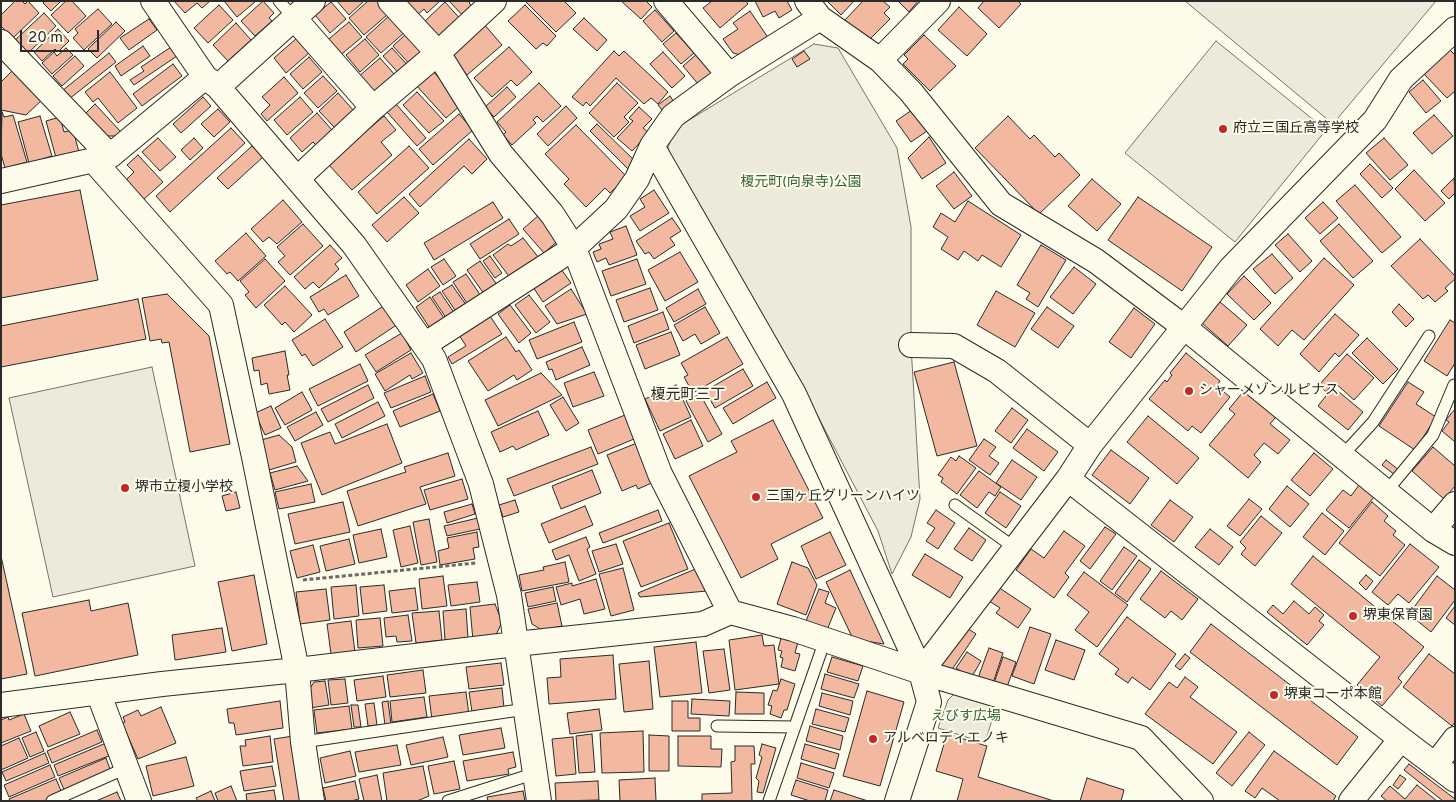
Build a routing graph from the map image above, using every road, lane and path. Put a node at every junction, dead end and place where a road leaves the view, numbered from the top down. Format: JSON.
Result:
{"nodes":[{"id":1,"x":153,"y":1,"type":"edge"},
{"id":2,"x":313,"y":1,"type":"edge"},
{"id":3,"x":390,"y":1,"type":"edge"},
{"id":4,"x":494,"y":1,"type":"edge"},
{"id":5,"x":666,"y":1,"type":"edge"},
{"id":6,"x":938,"y":1,"type":"edge"},
{"id":7,"x":286,"y":10,"type":"edge"},
{"id":8,"x":814,"y":10,"type":"edge"},
{"id":9,"x":1455,"y":29,"type":"edge"},
{"id":10,"x":1,"y":42,"type":"edge"},
{"id":11,"x":438,"y":53,"type":"junction"},
{"id":12,"x":880,"y":60,"type":"junction"},
{"id":13,"x":729,"y":75,"type":"junction"},
{"id":14,"x":212,"y":82,"type":"junction"},
{"id":15,"x":374,"y":108,"type":"junction"},
{"id":16,"x":652,"y":146,"type":"junction"},
{"id":17,"x":102,"y":158,"type":"junction"},
{"id":18,"x":297,"y":179,"type":"junction"},
{"id":19,"x":1,"y":181,"type":"edge"},
{"id":20,"x":574,"y":248,"type":"junction"},
{"id":21,"x":1184,"y":327,"type":"junction"},
{"id":22,"x":1430,"y":336,"type":"dead end"},
{"id":23,"x":424,"y":345,"type":"junction"},
{"id":24,"x":911,"y":345,"type":"dead end"},
{"id":25,"x":1454,"y":384,"type":"edge"},
{"id":26,"x":1090,"y":446,"type":"junction"},
{"id":27,"x":1342,"y":456,"type":"junction"},
{"id":28,"x":1068,"y":479,"type":"junction"},
{"id":29,"x":1386,"y":492,"type":"junction"},
{"id":30,"x":1455,"y":504,"type":"edge"},
{"id":31,"x":955,"y":505,"type":"dead end"},
{"id":32,"x":1433,"y":530,"type":"junction"},
{"id":33,"x":1455,"y":543,"type":"edge"},
{"id":34,"x":1015,"y":548,"type":"junction"},
{"id":35,"x":499,"y":560,"type":"junction"},
{"id":36,"x":280,"y":583,"type":"junction"},
{"id":37,"x":730,"y":612,"type":"junction"},
{"id":38,"x":825,"y":640,"type":"junction"},
{"id":39,"x":516,"y":644,"type":"junction"},
{"id":40,"x":297,"y":670,"type":"junction"},
{"id":41,"x":921,"y":672,"type":"junction"},
{"id":42,"x":98,"y":692,"type":"junction"},
{"id":43,"x":1,"y":705,"type":"edge"},
{"id":44,"x":526,"y":709,"type":"junction"},
{"id":45,"x":718,"y":726,"type":"dead end"},
{"id":46,"x":795,"y":727,"type":"junction"},
{"id":47,"x":1401,"y":739,"type":"junction"},
{"id":48,"x":1455,"y":739,"type":"edge"},
{"id":49,"x":304,"y":742,"type":"junction"},
{"id":50,"x":1436,"y":765,"type":"junction"},
{"id":51,"x":126,"y":768,"type":"junction"},
{"id":52,"x":536,"y":773,"type":"junction"},
{"id":53,"x":1455,"y":780,"type":"edge"},
{"id":54,"x":52,"y":801,"type":"edge"},
{"id":55,"x":139,"y":801,"type":"edge"},
{"id":56,"x":312,"y":801,"type":"edge"},
{"id":57,"x":448,"y":801,"type":"edge"},
{"id":58,"x":539,"y":801,"type":"edge"},
{"id":59,"x":770,"y":801,"type":"edge"},
{"id":60,"x":897,"y":801,"type":"edge"},
{"id":61,"x":1201,"y":801,"type":"edge"},
{"id":62,"x":1351,"y":801,"type":"edge"}],
"edges":[{"from":1,"to":14,"type":"street"},
{"from":2,"to":7,"type":"street"},
{"from":3,"to":11,"type":"street"},
{"from":4,"to":11,"type":"street"},
{"from":5,"to":13,"type":"street"},
{"from":6,"to":12,"type":"street"},
{"from":7,"to":14,"type":"street"},
{"from":7,"to":15,"type":"street"},
{"from":8,"to":12,"type":"street"},
{"from":8,"to":13,"type":"street"},
{"from":9,"to":21,"type":"street"},
{"from":10,"to":17,"type":"street"},
{"from":11,"to":15,"type":"street"},
{"from":11,"to":20,"type":"street"},
{"from":12,"to":21,"type":"street"},
{"from":13,"to":16,"type":"street"},
{"from":14,"to":17,"type":"street"},
{"from":14,"to":18,"type":"street"},
{"from":15,"to":18,"type":"street"},
{"from":16,"to":20,"type":"street"},
{"from":16,"to":41,"type":"street"},
{"from":17,"to":19,"type":"street"},
{"from":17,"to":36,"type":"street"},
{"from":18,"to":23,"type":"street"},
{"from":20,"to":23,"type":"street"},
{"from":20,"to":37,"type":"street"},
{"from":21,"to":26,"type":"street"},
{"from":21,"to":27,"type":"street"},
{"from":22,"to":27,"type":"lane"},
{"from":23,"to":35,"type":"street"},
{"from":24,"to":26,"type":"street"},
{"from":25,"to":29,"type":"lane"},
{"from":26,"to":28,"type":"street"},
{"from":27,"to":29,"type":"street"},
{"from":28,"to":34,"type":"street"},
{"from":28,"to":47,"type":"street"},
{"from":29,"to":32,"type":"street"},
{"from":30,"to":32,"type":"street"},
{"from":31,"to":34,"type":"lane"},
{"from":32,"to":33,"type":"street"},
{"from":34,"to":41,"type":"street"},
{"from":35,"to":36,"type":"path"},
{"from":35,"to":39,"type":"street"},
{"from":36,"to":40,"type":"street"},
{"from":37,"to":38,"type":"street"},
{"from":37,"to":39,"type":"street"},
{"from":38,"to":41,"type":"street"},
{"from":38,"to":46,"type":"lane"},
{"from":39,"to":40,"type":"street"},
{"from":39,"to":44,"type":"street"},
{"from":40,"to":42,"type":"street"},
{"from":40,"to":49,"type":"street"},
{"from":41,"to":60,"type":"street"},
{"from":41,"to":61,"type":"street"},
{"from":42,"to":43,"type":"street"},
{"from":42,"to":51,"type":"street"},
{"from":44,"to":49,"type":"lane"},
{"from":44,"to":52,"type":"street"},
{"from":45,"to":46,"type":"lane"},
{"from":46,"to":59,"type":"lane"},
{"from":47,"to":50,"type":"street"},
{"from":47,"to":62,"type":"street"},
{"from":48,"to":50,"type":"street"},
{"from":49,"to":56,"type":"street"},
{"from":50,"to":53,"type":"street"},
{"from":51,"to":54,"type":"lane"},
{"from":51,"to":55,"type":"street"},
{"from":52,"to":57,"type":"lane"},
{"from":52,"to":58,"type":"street"}]}
